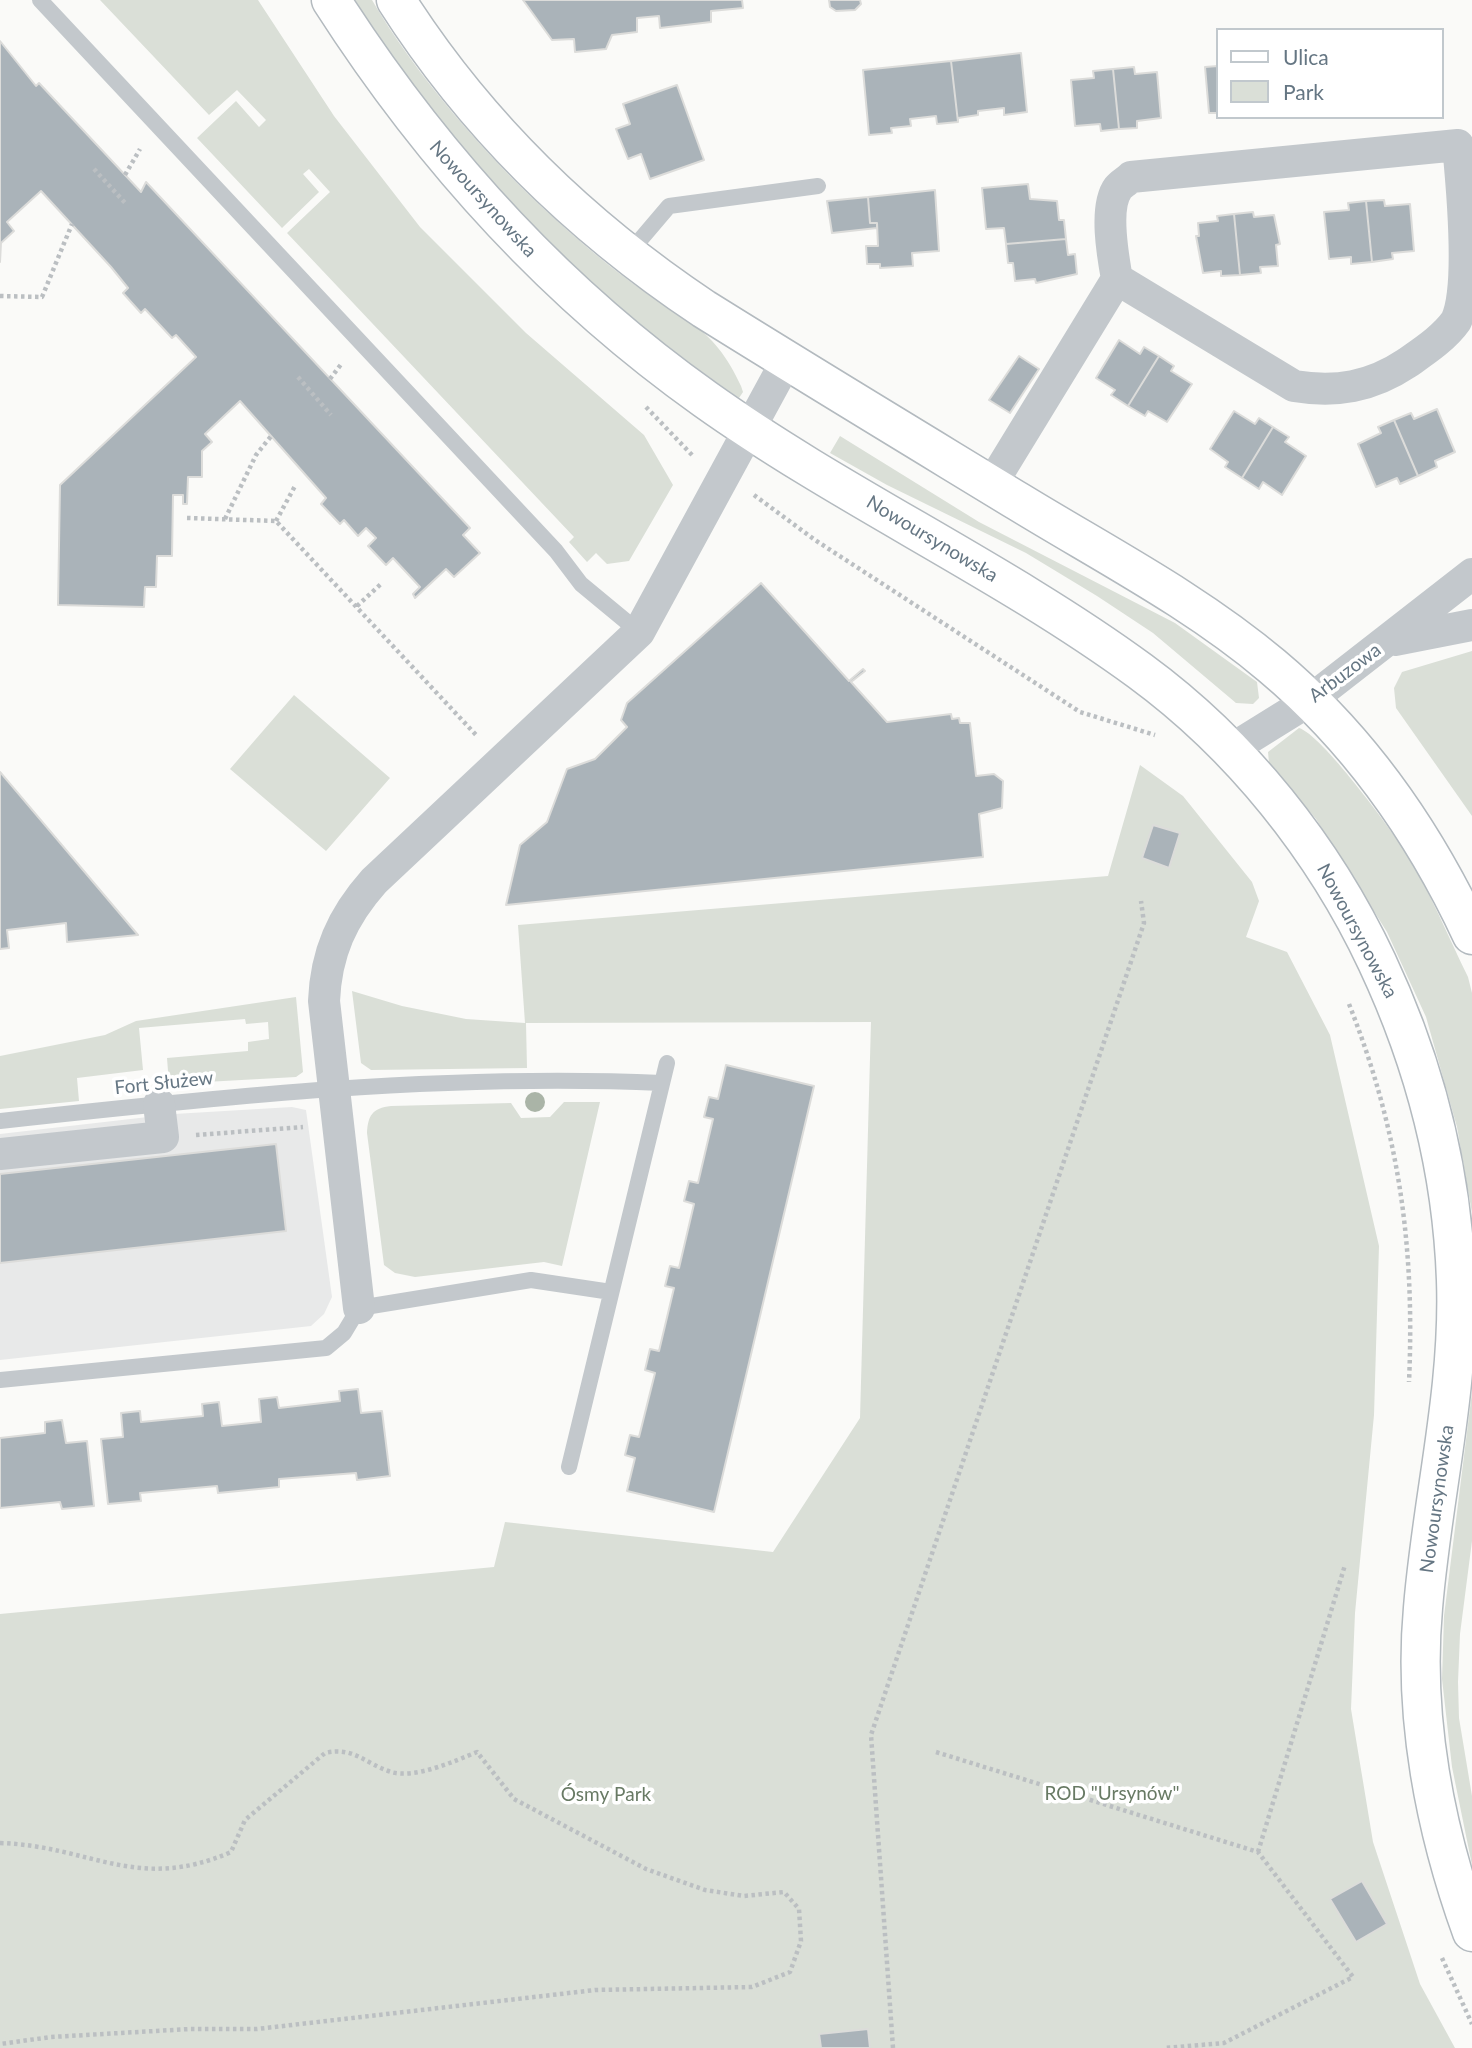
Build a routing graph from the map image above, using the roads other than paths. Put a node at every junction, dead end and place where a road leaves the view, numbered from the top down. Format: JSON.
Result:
{"nodes":[{"id":1,"x":40,"y":0,"type":"edge"},
{"id":2,"x":331,"y":0,"type":"edge"},
{"id":3,"x":398,"y":1,"type":"edge"},
{"id":4,"x":818,"y":186,"type":"dead end"},
{"id":5,"x":627,"y":255,"type":"junction"},
{"id":6,"x":1118,"y":279,"type":"junction"},
{"id":7,"x":787,"y":360,"type":"junction"},
{"id":8,"x":750,"y":429,"type":"junction"},
{"id":9,"x":991,"y":485,"type":"junction"},
{"id":10,"x":1472,"y":574,"type":"edge"},
{"id":11,"x":1472,"y":625,"type":"edge"},
{"id":12,"x":639,"y":632,"type":"junction"},
{"id":13,"x":1386,"y":642,"type":"junction"},
{"id":14,"x":1309,"y":701,"type":"junction"},
{"id":15,"x":1230,"y":750,"type":"junction"},
{"id":16,"x":1472,"y":935,"type":"edge"},
{"id":17,"x":667,"y":1063,"type":"dead end"},
{"id":18,"x":662,"y":1083,"type":"junction"},
{"id":19,"x":333,"y":1089,"type":"junction"},
{"id":20,"x":159,"y":1104,"type":"junction"},
{"id":21,"x":0,"y":1121,"type":"edge"},
{"id":22,"x":0,"y":1154,"type":"edge"},
{"id":23,"x":611,"y":1292,"type":"junction"},
{"id":24,"x":359,"y":1308,"type":"junction"},
{"id":25,"x":0,"y":1380,"type":"edge"},
{"id":26,"x":569,"y":1468,"type":"dead end"},
{"id":27,"x":1472,"y":1932,"type":"edge"}],
"edges":[{"from":1,"to":12,"type":"lane"},
{"from":2,"to":8,"type":"street","name":"Nowoursynowska"},
{"from":3,"to":5,"type":"street"},
{"from":4,"to":5,"type":"lane"},
{"from":5,"to":7,"type":"street"},
{"from":6,"to":6,"type":"street"},
{"from":6,"to":9,"type":"street"},
{"from":7,"to":8,"type":"street"},
{"from":7,"to":9,"type":"street"},
{"from":8,"to":12,"type":"street"},
{"from":8,"to":15,"type":"street","name":"Nowoursynowska"},
{"from":9,"to":14,"type":"street"},
{"from":10,"to":13,"type":"street"},
{"from":11,"to":13,"type":"street","name":"Arbuzowa"},
{"from":12,"to":19,"type":"street"},
{"from":13,"to":14,"type":"street","name":"Arbuzowa"},
{"from":14,"to":15,"type":"street","name":"Arbuzowa"},
{"from":14,"to":16,"type":"street"},
{"from":15,"to":27,"type":"street","name":"Nowoursynowska"},
{"from":17,"to":18,"type":"lane"},
{"from":18,"to":19,"type":"lane","name":"Fort Służew"},
{"from":18,"to":23,"type":"lane"},
{"from":19,"to":20,"type":"lane","name":"Fort Służew"},
{"from":19,"to":24,"type":"street"},
{"from":20,"to":21,"type":"lane","name":"Fort Służew"},
{"from":20,"to":22,"type":"street"},
{"from":23,"to":24,"type":"lane"},
{"from":23,"to":26,"type":"lane"},
{"from":24,"to":25,"type":"lane"}]}
